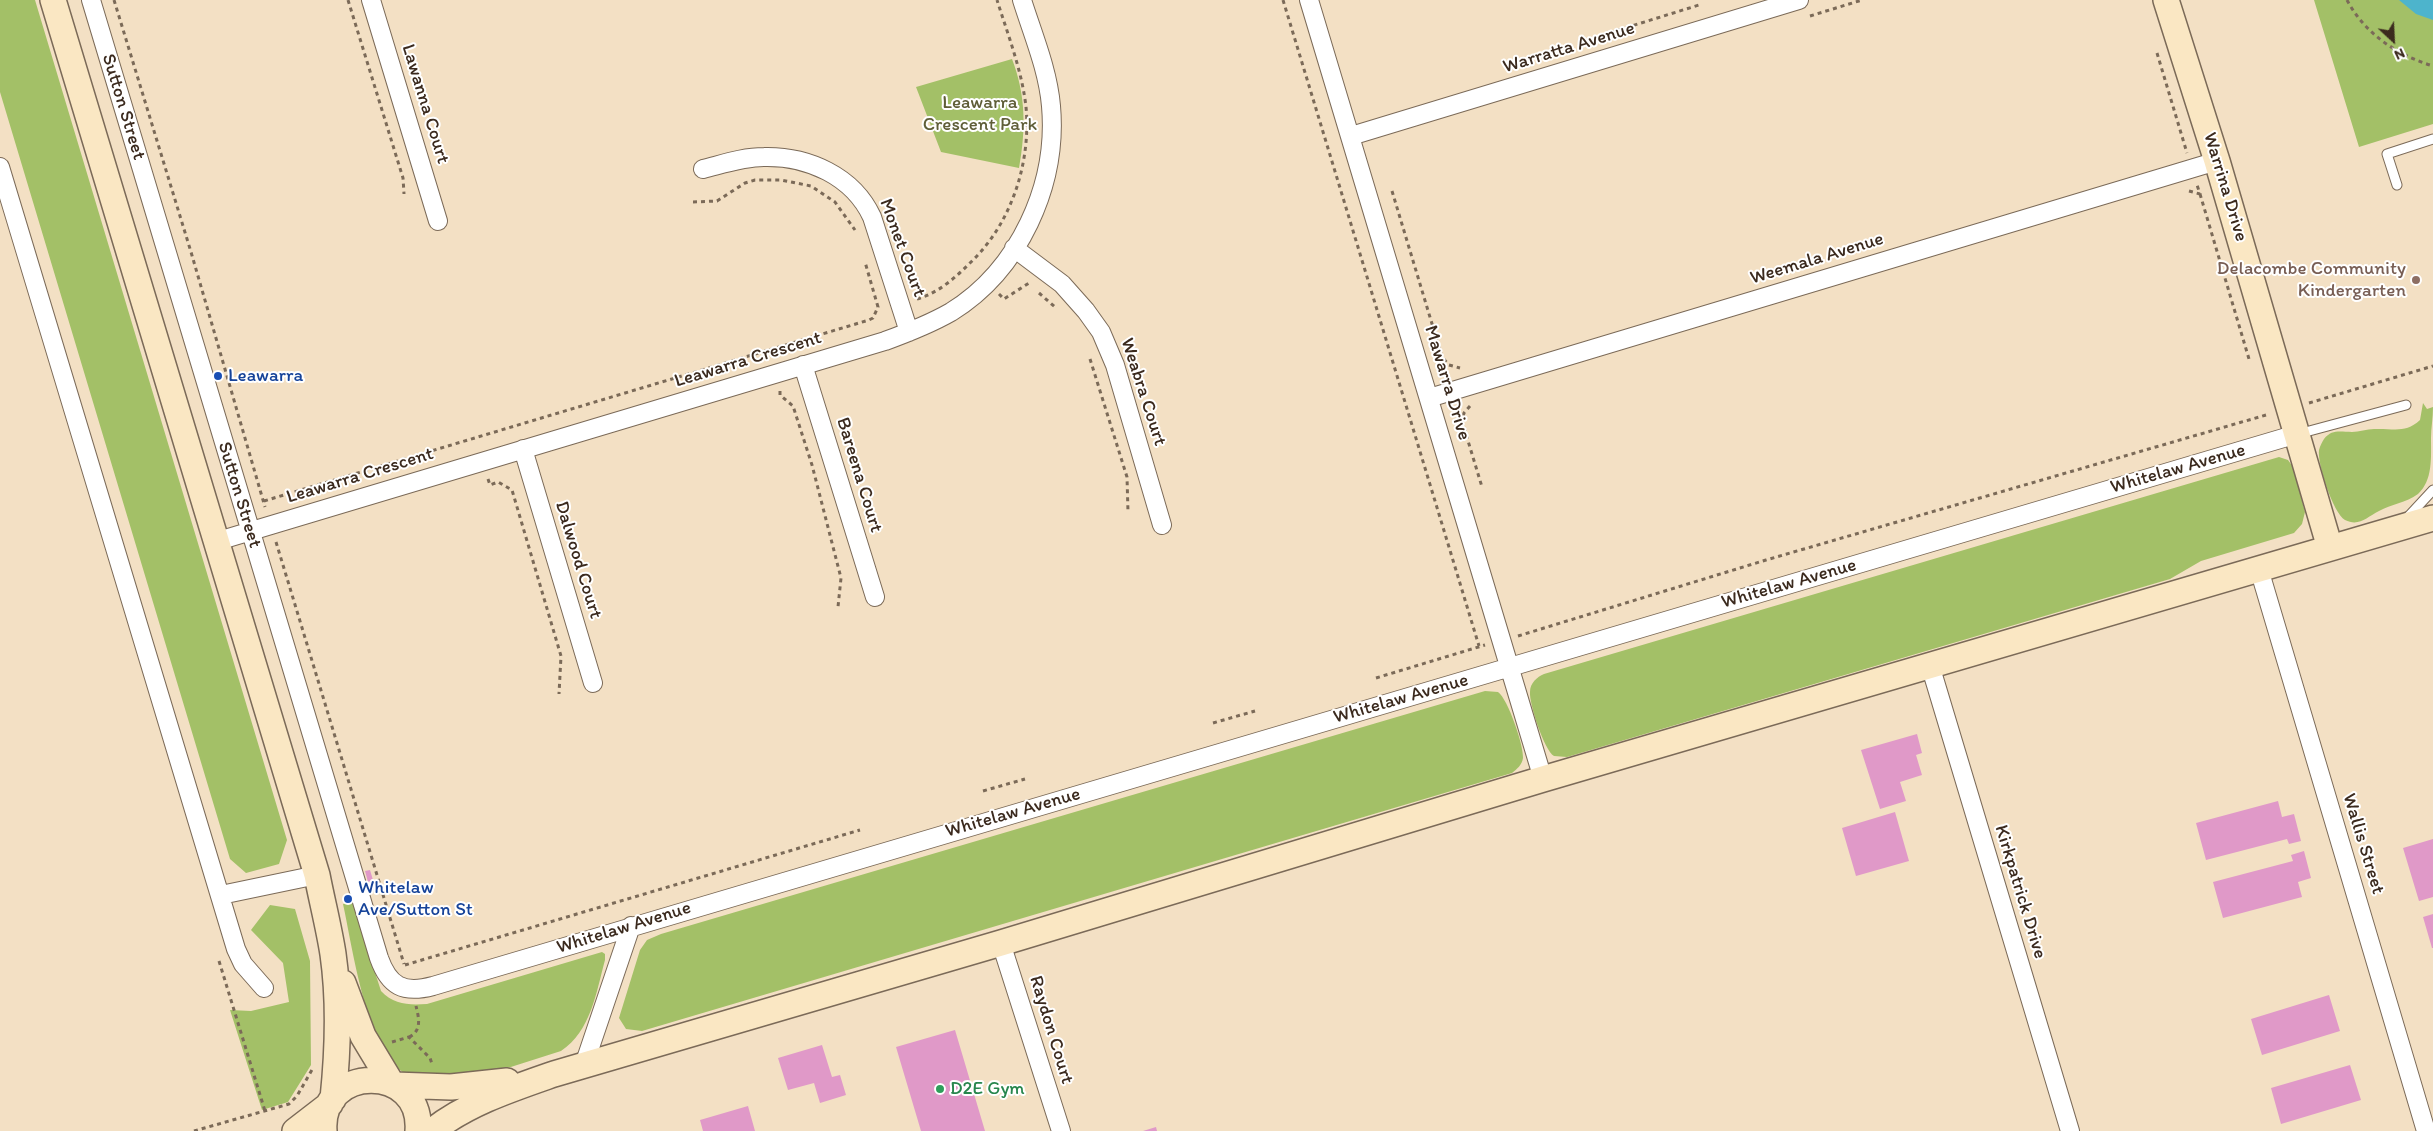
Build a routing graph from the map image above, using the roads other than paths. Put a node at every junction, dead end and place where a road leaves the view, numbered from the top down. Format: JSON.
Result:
{"nodes":[{"id":1,"x":53,"y":0,"type":"edge"},
{"id":2,"x":91,"y":0,"type":"edge"},
{"id":3,"x":371,"y":0,"type":"edge"},
{"id":4,"x":1022,"y":0,"type":"edge"},
{"id":5,"x":1309,"y":0,"type":"edge"},
{"id":6,"x":1799,"y":0,"type":"edge"},
{"id":7,"x":2166,"y":0,"type":"edge"},
{"id":8,"x":1350,"y":136,"type":"junction"},
{"id":9,"x":2433,"y":140,"type":"edge"},
{"id":10,"x":2218,"y":161,"type":"junction"},
{"id":11,"x":0,"y":167,"type":"edge"},
{"id":12,"x":703,"y":168,"type":"dead end"},
{"id":13,"x":2397,"y":185,"type":"dead end"},
{"id":14,"x":438,"y":220,"type":"dead end"},
{"id":15,"x":1014,"y":248,"type":"junction"},
{"id":16,"x":909,"y":332,"type":"junction"},
{"id":17,"x":803,"y":365,"type":"junction"},
{"id":18,"x":1429,"y":398,"type":"junction"},
{"id":19,"x":2406,"y":405,"type":"dead end"},
{"id":20,"x":2297,"y":434,"type":"junction"},
{"id":21,"x":523,"y":449,"type":"junction"},
{"id":22,"x":2433,"y":490,"type":"edge"},
{"id":23,"x":2433,"y":518,"type":"edge"},
{"id":24,"x":1162,"y":524,"type":"dead end"},
{"id":25,"x":2397,"y":529,"type":"junction"},
{"id":26,"x":250,"y":531,"type":"junction"},
{"id":27,"x":218,"y":541,"type":"junction"},
{"id":28,"x":2330,"y":548,"type":"junction"},
{"id":29,"x":2259,"y":569,"type":"junction"},
{"id":30,"x":875,"y":598,"type":"dead end"},
{"id":31,"x":1930,"y":665,"type":"junction"},
{"id":32,"x":1509,"y":667,"type":"junction"},
{"id":33,"x":593,"y":683,"type":"dead end"},
{"id":34,"x":1543,"y":779,"type":"junction"},
{"id":35,"x":317,"y":875,"type":"junction"},
{"id":36,"x":221,"y":895,"type":"junction"},
{"id":37,"x":631,"y":926,"type":"junction"},
{"id":38,"x":1001,"y":943,"type":"junction"},
{"id":39,"x":333,"y":955,"type":"junction"},
{"id":40,"x":396,"y":985,"type":"joint"},
{"id":41,"x":264,"y":988,"type":"dead end"},
{"id":42,"x":584,"y":1065,"type":"junction"},
{"id":43,"x":554,"y":1074,"type":"junction"},
{"id":44,"x":393,"y":1085,"type":"junction"},
{"id":45,"x":332,"y":1102,"type":"junction"},
{"id":46,"x":295,"y":1131,"type":"edge"},
{"id":47,"x":324,"y":1131,"type":"edge"},
{"id":48,"x":418,"y":1131,"type":"edge"},
{"id":49,"x":432,"y":1131,"type":"edge"},
{"id":50,"x":1061,"y":1131,"type":"edge"},
{"id":51,"x":2070,"y":1131,"type":"edge"},
{"id":52,"x":2426,"y":1131,"type":"edge"}],
"edges":[{"from":1,"to":27,"type":"street","name":"Sutton Street"},
{"from":2,"to":26,"type":"street","name":"Sutton Street"},
{"from":3,"to":14,"type":"street","name":"Lawanna Court"},
{"from":4,"to":15,"type":"street","name":"Leawarra Crescent"},
{"from":5,"to":8,"type":"street","name":"Mawarra Drive"},
{"from":6,"to":8,"type":"street","name":"Warratta Avenue"},
{"from":7,"to":10,"type":"street","name":"Warrina Drive"},
{"from":8,"to":18,"type":"street","name":"Mawarra Drive"},
{"from":9,"to":13,"type":"lane"},
{"from":10,"to":18,"type":"street","name":"Weemala Avenue"},
{"from":10,"to":20,"type":"street","name":"Warrina Drive"},
{"from":11,"to":36,"type":"street"},
{"from":12,"to":16,"type":"street","name":"Monet Court"},
{"from":15,"to":16,"type":"street","name":"Leawarra Crescent"},
{"from":15,"to":24,"type":"street","name":"Weabra Court"},
{"from":16,"to":17,"type":"street","name":"Leawarra Crescent"},
{"from":17,"to":21,"type":"street","name":"Leawarra Crescent"},
{"from":17,"to":30,"type":"street","name":"Bareena Court"},
{"from":18,"to":32,"type":"street","name":"Mawarra Drive"},
{"from":19,"to":20,"type":"lane","name":"Whitelaw Avenue"},
{"from":20,"to":28,"type":"street","name":"Warrina Drive"},
{"from":20,"to":32,"type":"street","name":"Whitelaw Avenue"},
{"from":21,"to":26,"type":"street","name":"Leawarra Crescent"},
{"from":21,"to":33,"type":"street","name":"Dalwood Court"},
{"from":22,"to":25,"type":"lane"},
{"from":23,"to":25,"type":"street"},
{"from":25,"to":28,"type":"street"},
{"from":26,"to":27,"type":"street","name":"Leawarra Crescent"},
{"from":26,"to":40,"type":"street","name":"Sutton Street"},
{"from":27,"to":35,"type":"street","name":"Sutton Street"},
{"from":28,"to":29,"type":"street"},
{"from":29,"to":31,"type":"street"},
{"from":29,"to":52,"type":"street","name":"Wallis Street"},
{"from":31,"to":34,"type":"street"},
{"from":31,"to":51,"type":"street","name":"Kirkpatrick Drive"},
{"from":32,"to":34,"type":"street","name":"Mawarra Drive"},
{"from":32,"to":37,"type":"street","name":"Whitelaw Avenue"},
{"from":34,"to":38,"type":"street"},
{"from":35,"to":36,"type":"street"},
{"from":35,"to":39,"type":"street","name":"Sutton Street"},
{"from":36,"to":41,"type":"street"},
{"from":37,"to":40,"type":"street","name":"Whitelaw Avenue"},
{"from":37,"to":42,"type":"street"},
{"from":38,"to":42,"type":"street"},
{"from":38,"to":50,"type":"street","name":"Raydon Court"},
{"from":39,"to":44,"type":"street","name":"Sutton Street"},
{"from":39,"to":45,"type":"street","name":"Sutton Street"},
{"from":42,"to":43,"type":"street"},
{"from":43,"to":44,"type":"street"},
{"from":43,"to":49,"type":"street"},
{"from":44,"to":45,"type":"street"},
{"from":44,"to":48,"type":"street","name":"Sutton Street"},
{"from":45,"to":46,"type":"street"},
{"from":45,"to":47,"type":"street","name":"Sutton Street"}]}
